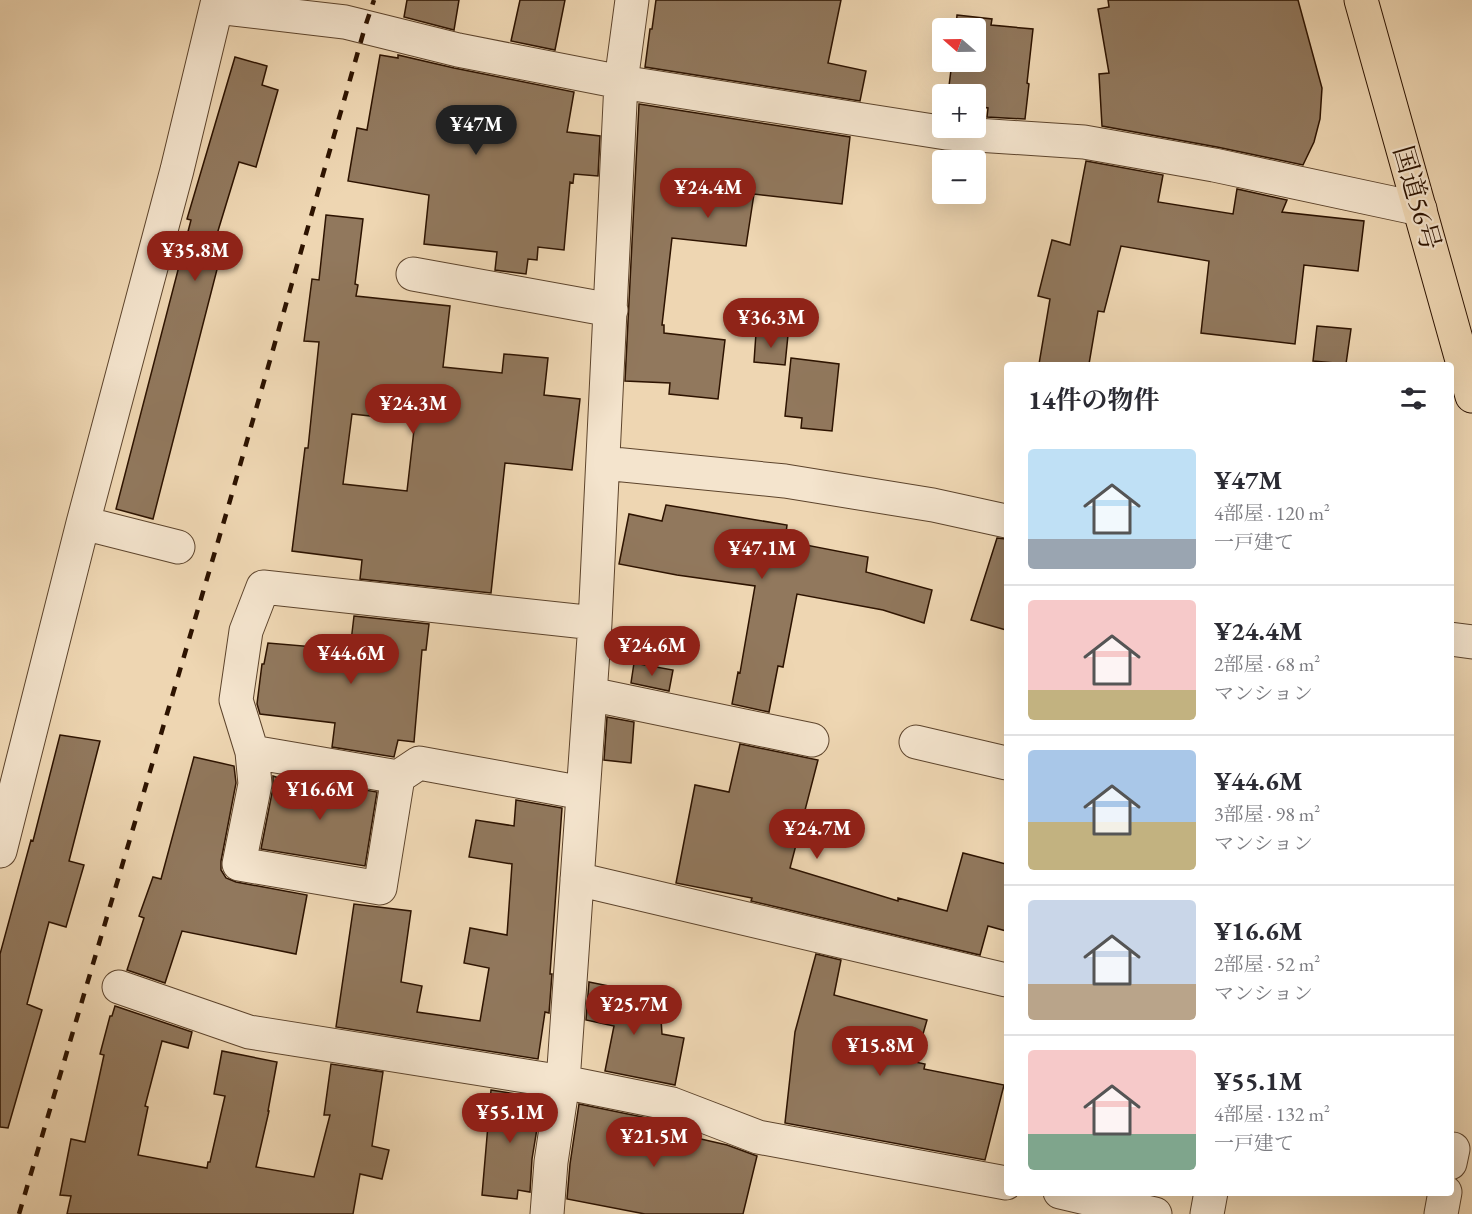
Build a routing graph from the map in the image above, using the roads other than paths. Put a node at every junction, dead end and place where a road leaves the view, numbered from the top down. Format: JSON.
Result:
{"nodes":[{"id":1,"x":632,"y":0,"type":"edge"},
{"id":2,"x":1361,"y":0,"type":"edge"},
{"id":3,"x":218,"y":4,"type":"edge"},
{"id":4,"x":349,"y":11,"type":"edge"},
{"id":5,"x":621,"y":82,"type":"junction"},
{"id":6,"x":1420,"y":209,"type":"junction"},
{"id":7,"x":413,"y":274,"type":"dead end"},
{"id":8,"x":610,"y":310,"type":"junction"},
{"id":9,"x":1472,"y":396,"type":"edge"},
{"id":10,"x":603,"y":463,"type":"junction"},
{"id":11,"x":1004,"y":521,"type":"edge"},
{"id":12,"x":83,"y":524,"type":"junction"},
{"id":13,"x":178,"y":547,"type":"dead end"},
{"id":14,"x":595,"y":623,"type":"junction"},
{"id":15,"x":1454,"y":640,"type":"edge"},
{"id":16,"x":1472,"y":642,"type":"edge"},
{"id":17,"x":590,"y":693,"type":"junction"},
{"id":18,"x":812,"y":740,"type":"dead end"},
{"id":19,"x":916,"y":741,"type":"dead end"},
{"id":20,"x":252,"y":752,"type":"junction"},
{"id":21,"x":1004,"y":763,"type":"edge"},
{"id":22,"x":398,"y":777,"type":"junction"},
{"id":23,"x":583,"y":793,"type":"junction"},
{"id":24,"x":0,"y":851,"type":"edge"},
{"id":25,"x":577,"y":879,"type":"junction"},
{"id":26,"x":1004,"y":980,"type":"edge"},
{"id":27,"x":119,"y":987,"type":"dead end"},
{"id":28,"x":563,"y":1082,"type":"junction"},
{"id":29,"x":1004,"y":1183,"type":"edge"},
{"id":30,"x":1077,"y":1196,"type":"edge"},
{"id":31,"x":1210,"y":1196,"type":"edge"},
{"id":32,"x":1444,"y":1196,"type":"edge"},
{"id":33,"x":547,"y":1214,"type":"edge"},
{"id":34,"x":1155,"y":1214,"type":"edge"},
{"id":35,"x":1207,"y":1214,"type":"edge"},
{"id":36,"x":1440,"y":1214,"type":"edge"}],
"edges":[{"from":1,"to":5,"type":"street"},
{"from":2,"to":6,"type":"highway","name":"国道56号"},
{"from":3,"to":4,"type":"street"},
{"from":3,"to":12,"type":"street"},
{"from":4,"to":5,"type":"street"},
{"from":5,"to":6,"type":"street"},
{"from":5,"to":8,"type":"street"},
{"from":6,"to":9,"type":"highway","name":"国道56号"},
{"from":7,"to":8,"type":"street"},
{"from":8,"to":10,"type":"street"},
{"from":10,"to":11,"type":"street"},
{"from":10,"to":14,"type":"street"},
{"from":12,"to":13,"type":"street"},
{"from":12,"to":24,"type":"street"},
{"from":14,"to":17,"type":"street"},
{"from":14,"to":20,"type":"street"},
{"from":15,"to":16,"type":"street"},
{"from":17,"to":18,"type":"street"},
{"from":17,"to":23,"type":"street"},
{"from":19,"to":21,"type":"street"},
{"from":20,"to":22,"type":"street"},
{"from":20,"to":22,"type":"street"},
{"from":22,"to":23,"type":"street"},
{"from":23,"to":25,"type":"street"},
{"from":25,"to":26,"type":"street"},
{"from":25,"to":28,"type":"street"},
{"from":27,"to":28,"type":"street"},
{"from":28,"to":29,"type":"street"},
{"from":28,"to":33,"type":"street"},
{"from":30,"to":34,"type":"street"},
{"from":31,"to":35,"type":"street"},
{"from":32,"to":36,"type":"street"}]}
